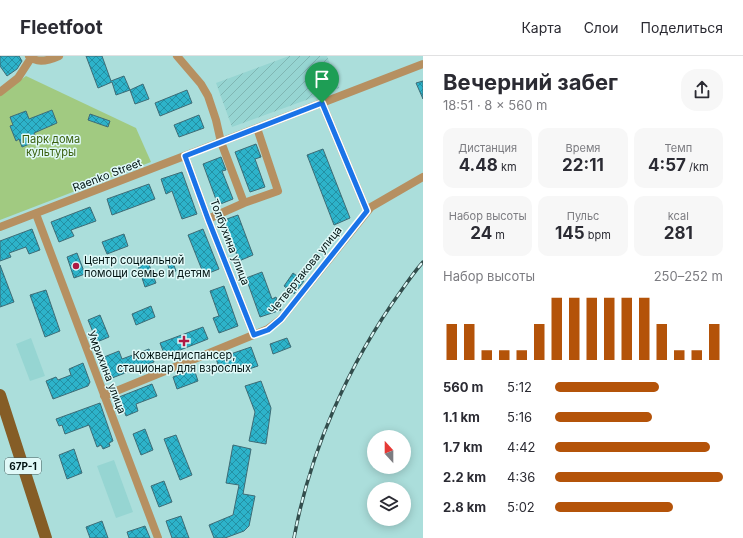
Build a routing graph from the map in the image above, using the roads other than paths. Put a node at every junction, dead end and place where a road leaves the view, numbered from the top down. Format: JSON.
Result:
{"nodes":[{"id":1,"x":59,"y":56,"type":"edge"},
{"id":2,"x":177,"y":56,"type":"edge"},
{"id":3,"x":30,"y":57,"type":"edge"},
{"id":4,"x":423,"y":64,"type":"edge"},
{"id":5,"x":0,"y":92,"type":"edge"},
{"id":6,"x":322,"y":103,"type":"junction"},
{"id":7,"x":257,"y":128,"type":"junction"},
{"id":8,"x":221,"y":142,"type":"junction"},
{"id":9,"x":185,"y":156,"type":"junction"},
{"id":10,"x":423,"y":178,"type":"edge"},
{"id":11,"x":244,"y":204,"type":"junction"},
{"id":12,"x":367,"y":211,"type":"junction"},
{"id":13,"x":36,"y":214,"type":"junction"},
{"id":14,"x":208,"y":219,"type":"junction"},
{"id":15,"x":0,"y":227,"type":"edge"},
{"id":16,"x":254,"y":335,"type":"junction"},
{"id":17,"x":0,"y":395,"type":"edge"},
{"id":18,"x":104,"y":396,"type":"junction"},
{"id":19,"x":46,"y":538,"type":"edge"},
{"id":20,"x":158,"y":538,"type":"edge"}],
"edges":[{"from":1,"to":3,"type":"street"},
{"from":2,"to":8,"type":"street"},
{"from":3,"to":5,"type":"street"},
{"from":4,"to":6,"type":"street","name":"Raenko Street"},
{"from":6,"to":7,"type":"street","name":"Raenko Street"},
{"from":6,"to":12,"type":"street"},
{"from":7,"to":8,"type":"street","name":"Raenko Street"},
{"from":7,"to":11,"type":"street"},
{"from":8,"to":9,"type":"street","name":"Raenko Street"},
{"from":8,"to":11,"type":"street"},
{"from":9,"to":13,"type":"street","name":"Raenko Street"},
{"from":9,"to":14,"type":"street","name":"Толбухина улица"},
{"from":10,"to":12,"type":"street","name":"Четвертакова улица"},
{"from":11,"to":14,"type":"street"},
{"from":12,"to":16,"type":"street","name":"Четвертакова улица"},
{"from":13,"to":15,"type":"street","name":"Raenko Street"},
{"from":13,"to":18,"type":"street","name":"Умрихина улица"},
{"from":14,"to":16,"type":"street","name":"Толбухина улица"},
{"from":16,"to":18,"type":"street","name":"Четвертакова улица"},
{"from":17,"to":19,"type":"main road","number":"67Р-1"},
{"from":18,"to":20,"type":"street","name":"Умрихина улица"}]}
